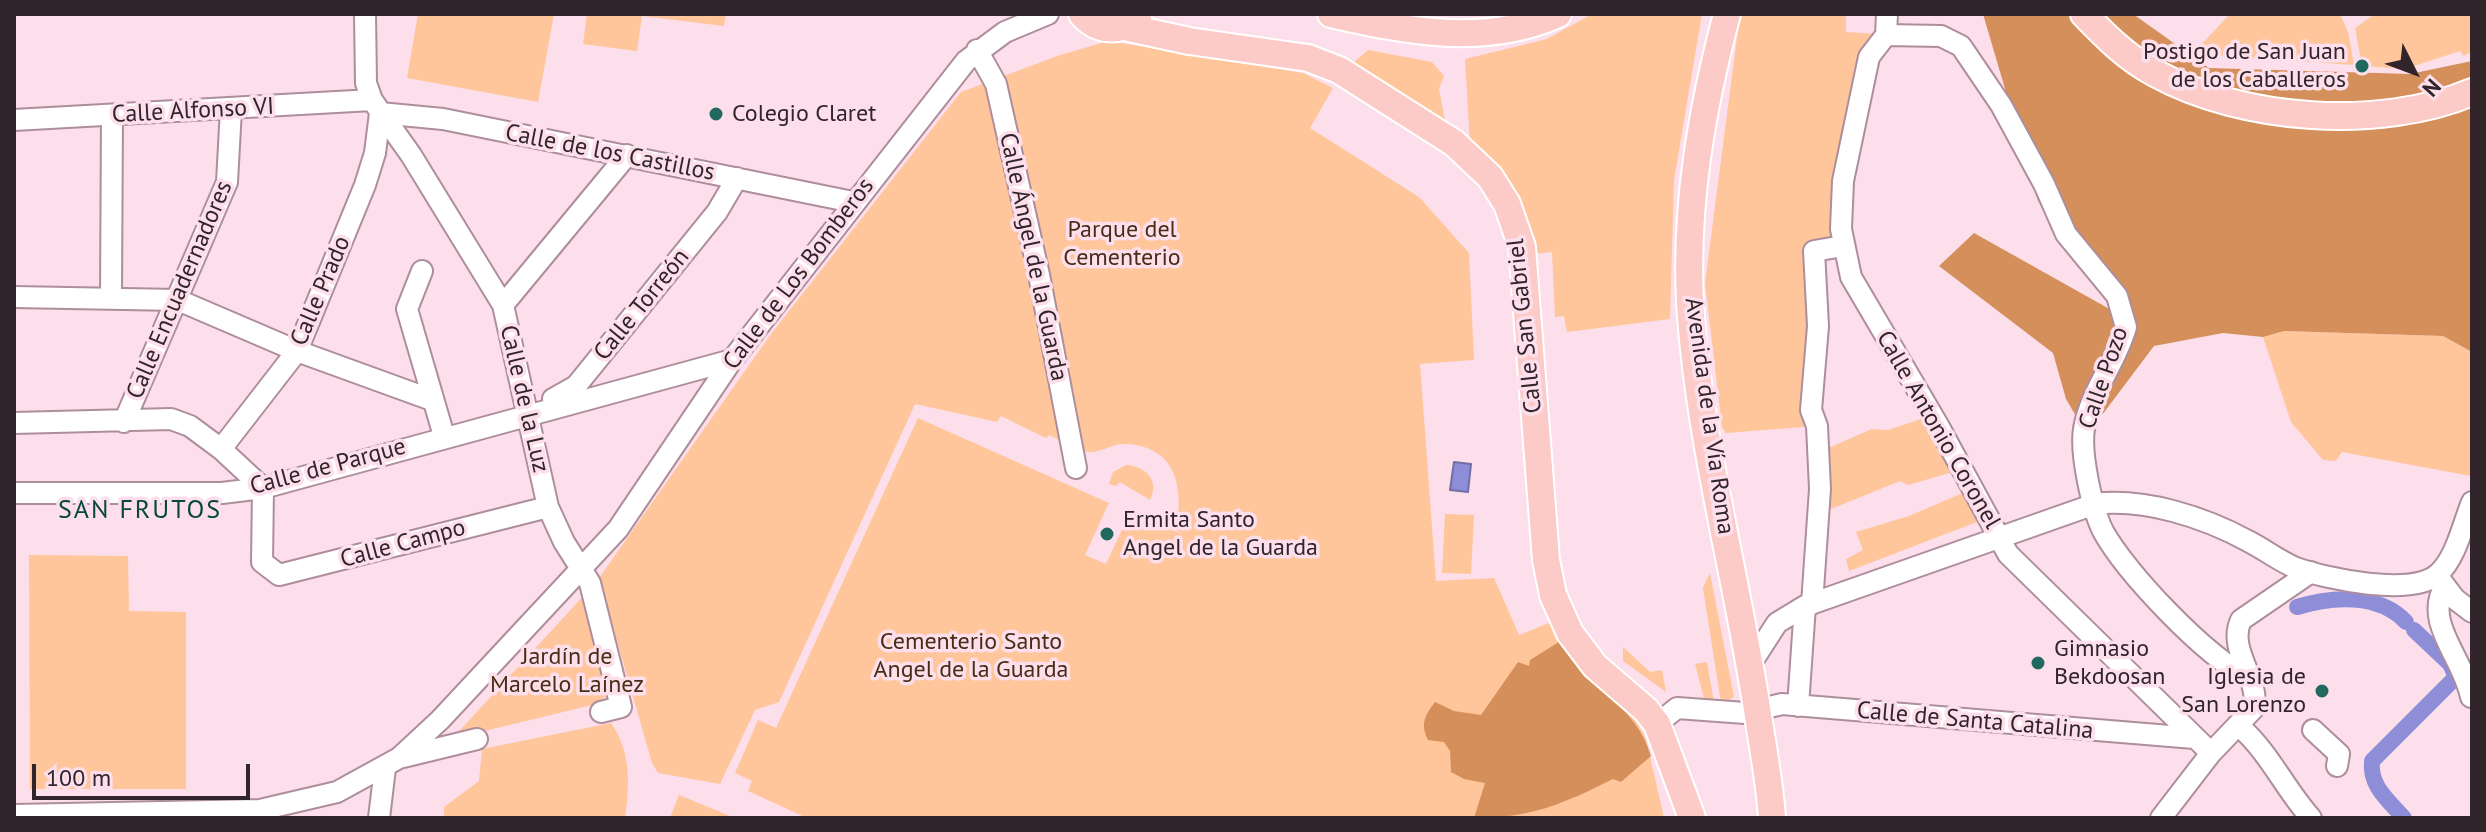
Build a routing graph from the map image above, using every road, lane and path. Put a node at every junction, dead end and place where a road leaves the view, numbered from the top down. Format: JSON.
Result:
{"nodes":[{"id":1,"x":365,"y":14,"type":"edge"},
{"id":2,"x":1048,"y":14,"type":"edge"},
{"id":3,"x":1082,"y":14,"type":"edge"},
{"id":4,"x":1331,"y":14,"type":"edge"},
{"id":5,"x":1558,"y":14,"type":"edge"},
{"id":6,"x":1717,"y":14,"type":"edge"},
{"id":7,"x":1727,"y":14,"type":"edge"},
{"id":8,"x":1887,"y":14,"type":"edge"},
{"id":9,"x":2084,"y":14,"type":"edge"},
{"id":10,"x":1141,"y":21,"type":"edge"},
{"id":11,"x":1886,"y":35,"type":"junction"},
{"id":12,"x":977,"y":50,"type":"junction"},
{"id":13,"x":2472,"y":92,"type":"edge"},
{"id":14,"x":376,"y":107,"type":"junction"},
{"id":15,"x":231,"y":109,"type":"junction"},
{"id":16,"x":112,"y":115,"type":"junction"},
{"id":17,"x":14,"y":120,"type":"edge"},
{"id":18,"x":627,"y":155,"type":"junction"},
{"id":19,"x":737,"y":178,"type":"junction"},
{"id":20,"x":853,"y":202,"type":"junction"},
{"id":21,"x":1843,"y":246,"type":"junction"},
{"id":22,"x":422,"y":271,"type":"dead end"},
{"id":23,"x":111,"y":296,"type":"junction"},
{"id":24,"x":14,"y":297,"type":"edge"},
{"id":25,"x":178,"y":300,"type":"junction"},
{"id":26,"x":503,"y":305,"type":"junction"},
{"id":27,"x":297,"y":351,"type":"junction"},
{"id":28,"x":732,"y":360,"type":"junction"},
{"id":29,"x":582,"y":392,"type":"junction"},
{"id":30,"x":432,"y":400,"type":"junction"},
{"id":31,"x":528,"y":412,"type":"junction"},
{"id":32,"x":124,"y":422,"type":"junction"},
{"id":33,"x":14,"y":423,"type":"edge"},
{"id":34,"x":444,"y":436,"type":"junction"},
{"id":35,"x":221,"y":449,"type":"junction"},
{"id":36,"x":1076,"y":468,"type":"dead end"},
{"id":37,"x":263,"y":488,"type":"junction"},
{"id":38,"x":14,"y":493,"type":"edge"},
{"id":39,"x":2472,"y":502,"type":"edge"},
{"id":40,"x":2095,"y":504,"type":"junction"},
{"id":41,"x":548,"y":507,"type":"junction"},
{"id":42,"x":1998,"y":537,"type":"junction"},
{"id":43,"x":583,"y":567,"type":"junction"},
{"id":44,"x":2311,"y":572,"type":"junction"},
{"id":45,"x":2441,"y":581,"type":"junction"},
{"id":46,"x":1808,"y":605,"type":"junction"},
{"id":47,"x":2472,"y":612,"type":"edge"},
{"id":48,"x":1737,"y":630,"type":"junction"},
{"id":49,"x":1750,"y":665,"type":"junction"},
{"id":50,"x":2465,"y":675,"type":"edge"},
{"id":51,"x":2248,"y":677,"type":"junction"},
{"id":52,"x":2471,"y":697,"type":"edge"},
{"id":53,"x":1798,"y":706,"type":"junction"},
{"id":54,"x":611,"y":709,"type":"dead end"},
{"id":55,"x":1751,"y":712,"type":"junction"},
{"id":56,"x":1667,"y":716,"type":"junction"},
{"id":57,"x":2239,"y":726,"type":"junction"},
{"id":58,"x":2313,"y":730,"type":"dead end"},
{"id":59,"x":2194,"y":738,"type":"junction"},
{"id":60,"x":477,"y":739,"type":"dead end"},
{"id":61,"x":2211,"y":753,"type":"junction"},
{"id":62,"x":392,"y":763,"type":"junction"},
{"id":63,"x":2337,"y":766,"type":"dead end"},
{"id":64,"x":1675,"y":777,"type":"junction"},
{"id":65,"x":14,"y":815,"type":"edge"},
{"id":66,"x":379,"y":818,"type":"edge"},
{"id":67,"x":1681,"y":818,"type":"edge"},
{"id":68,"x":1692,"y":818,"type":"edge"},
{"id":69,"x":1757,"y":818,"type":"edge"},
{"id":70,"x":1772,"y":818,"type":"edge"},
{"id":71,"x":2161,"y":818,"type":"edge"},
{"id":72,"x":2311,"y":818,"type":"edge"}],
"edges":[{"from":1,"to":14,"type":"street","name":"Calle Prado"},
{"from":2,"to":12,"type":"street","name":"Calle de Los Bomberos"},
{"from":3,"to":10,"type":"main road","name":"Calle San Gabriel"},
{"from":4,"to":5,"type":"main road"},
{"from":6,"to":48,"type":"main road","name":"Avenida de la Vía Roma"},
{"from":7,"to":48,"type":"main road","name":"Avenida de la Vía Roma"},
{"from":8,"to":11,"type":"street"},
{"from":9,"to":13,"type":"main road"},
{"from":10,"to":56,"type":"main road","name":"Calle San Gabriel"},
{"from":11,"to":21,"type":"street","name":"Calle Antonio Coronel"},
{"from":11,"to":40,"type":"street","name":"Calle Pozo"},
{"from":12,"to":20,"type":"street","name":"Calle de Los Bomberos"},
{"from":12,"to":36,"type":"street","name":"Calle Ángel de la Guarda"},
{"from":14,"to":15,"type":"street","name":"Calle Alfonso VI"},
{"from":14,"to":18,"type":"street","name":"Calle de los Castillos"},
{"from":14,"to":26,"type":"street","name":"Calle de la Luz"},
{"from":14,"to":27,"type":"street","name":"Calle Prado"},
{"from":15,"to":16,"type":"street","name":"Calle Alfonso VI"},
{"from":15,"to":25,"type":"street","name":"Calle Encuadernadores"},
{"from":16,"to":17,"type":"street","name":"Calle Alfonso VI"},
{"from":16,"to":23,"type":"street"},
{"from":18,"to":19,"type":"street","name":"Calle de los Castillos"},
{"from":18,"to":26,"type":"street"},
{"from":19,"to":20,"type":"street","name":"Calle de los Castillos"},
{"from":19,"to":29,"type":"street","name":"Calle Torreón"},
{"from":20,"to":28,"type":"street","name":"Calle de Los Bomberos"},
{"from":21,"to":42,"type":"street","name":"Calle Antonio Coronel"},
{"from":21,"to":46,"type":"street"},
{"from":22,"to":30,"type":"street"},
{"from":23,"to":24,"type":"street"},
{"from":23,"to":25,"type":"street"},
{"from":25,"to":27,"type":"street"},
{"from":25,"to":32,"type":"street","name":"Calle Encuadernadores"},
{"from":26,"to":31,"type":"street","name":"Calle de la Luz"},
{"from":27,"to":30,"type":"street"},
{"from":27,"to":35,"type":"street","name":"Calle Prado"},
{"from":28,"to":29,"type":"street","name":"Calle de Parque"},
{"from":28,"to":43,"type":"street","name":"Calle de Los Bomberos"},
{"from":29,"to":31,"type":"street","name":"Calle de Parque"},
{"from":30,"to":34,"type":"street"},
{"from":31,"to":34,"type":"street","name":"Calle de Parque"},
{"from":31,"to":41,"type":"street","name":"Calle de la Luz"},
{"from":32,"to":33,"type":"street"},
{"from":32,"to":35,"type":"street"},
{"from":34,"to":37,"type":"street","name":"Calle de Parque"},
{"from":35,"to":37,"type":"street"},
{"from":37,"to":38,"type":"street","name":"Calle de Parque"},
{"from":37,"to":41,"type":"street","name":"Calle Campo"},
{"from":39,"to":45,"type":"street"},
{"from":40,"to":42,"type":"street"},
{"from":40,"to":44,"type":"street"},
{"from":40,"to":51,"type":"street","name":"Calle Pozo"},
{"from":41,"to":43,"type":"street","name":"Calle de la Luz"},
{"from":42,"to":46,"type":"street"},
{"from":42,"to":59,"type":"street","name":"Calle Antonio Coronel"},
{"from":43,"to":54,"type":"street","name":"Calle de la Luz"},
{"from":43,"to":62,"type":"street","name":"Calle de Los Bomberos"},
{"from":44,"to":45,"type":"street"},
{"from":44,"to":51,"type":"street"},
{"from":45,"to":47,"type":"street"},
{"from":45,"to":50,"type":"street"},
{"from":46,"to":48,"type":"street"},
{"from":46,"to":49,"type":"street"},
{"from":46,"to":53,"type":"street"},
{"from":48,"to":49,"type":"main road","name":"Avenida de la Vía Roma"},
{"from":48,"to":55,"type":"main road","name":"Avenida de la Vía Roma"},
{"from":49,"to":55,"type":"main road","name":"Avenida de la Vía Roma"},
{"from":50,"to":52,"type":"street"},
{"from":51,"to":57,"type":"street"},
{"from":53,"to":55,"type":"street","name":"Calle de Santa Catalina"},
{"from":53,"to":59,"type":"street","name":"Calle de Santa Catalina"},
{"from":55,"to":56,"type":"street"},
{"from":55,"to":69,"type":"main road","name":"Avenida de la Vía Roma"},
{"from":55,"to":70,"type":"main road","name":"Avenida de la Vía Roma"},
{"from":56,"to":64,"type":"main road","name":"Calle San Gabriel"},
{"from":57,"to":61,"type":"street"},
{"from":57,"to":72,"type":"street"},
{"from":58,"to":63,"type":"street"},
{"from":59,"to":61,"type":"street","name":"Calle Antonio Coronel"},
{"from":60,"to":62,"type":"street"},
{"from":61,"to":71,"type":"street"},
{"from":62,"to":65,"type":"street"},
{"from":62,"to":66,"type":"street"},
{"from":64,"to":67,"type":"main road","name":"Calle San Gabriel"},
{"from":64,"to":68,"type":"main road","name":"Calle San Gabriel"}]}
